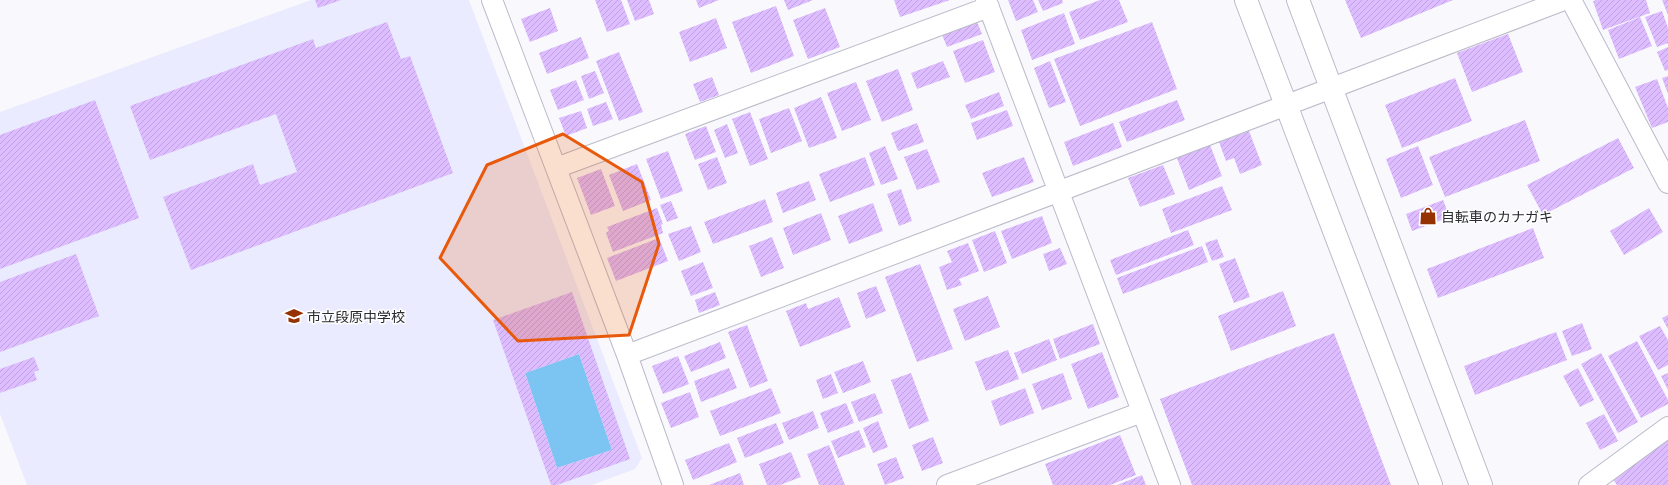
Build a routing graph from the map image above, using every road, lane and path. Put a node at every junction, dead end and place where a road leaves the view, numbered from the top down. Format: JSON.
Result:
{"nodes":[{"id":1,"x":492,"y":0,"type":"edge"},
{"id":2,"x":1246,"y":0,"type":"edge"},
{"id":3,"x":1298,"y":0,"type":"edge"},
{"id":4,"x":1564,"y":0,"type":"edge"},
{"id":5,"x":1571,"y":0,"type":"edge"},
{"id":6,"x":987,"y":4,"type":"edge"},
{"id":7,"x":1332,"y":88,"type":"junction"},
{"id":8,"x":1286,"y":105,"type":"junction"},
{"id":9,"x":556,"y":168,"type":"junction"},
{"id":10,"x":1668,"y":183,"type":"edge"},
{"id":11,"x":1059,"y":192,"type":"junction"},
{"id":12,"x":627,"y":355,"type":"junction"},
{"id":13,"x":1142,"y":412,"type":"junction"},
{"id":14,"x":1668,"y":427,"type":"edge"},
{"id":15,"x":673,"y":485,"type":"edge"},
{"id":16,"x":946,"y":485,"type":"edge"},
{"id":17,"x":1170,"y":485,"type":"edge"},
{"id":18,"x":1431,"y":485,"type":"edge"},
{"id":19,"x":1481,"y":485,"type":"edge"},
{"id":20,"x":1589,"y":485,"type":"edge"}],
"edges":[{"from":1,"to":9,"type":"street"},
{"from":2,"to":8,"type":"street"},
{"from":3,"to":7,"type":"street"},
{"from":4,"to":7,"type":"street"},
{"from":5,"to":10,"type":"street"},
{"from":6,"to":9,"type":"street"},
{"from":6,"to":11,"type":"street"},
{"from":7,"to":8,"type":"street"},
{"from":7,"to":19,"type":"street"},
{"from":8,"to":11,"type":"street"},
{"from":8,"to":18,"type":"street"},
{"from":9,"to":12,"type":"street"},
{"from":11,"to":12,"type":"street"},
{"from":11,"to":13,"type":"street"},
{"from":12,"to":15,"type":"street"},
{"from":13,"to":16,"type":"street"},
{"from":13,"to":17,"type":"street"},
{"from":14,"to":20,"type":"street"}]}
